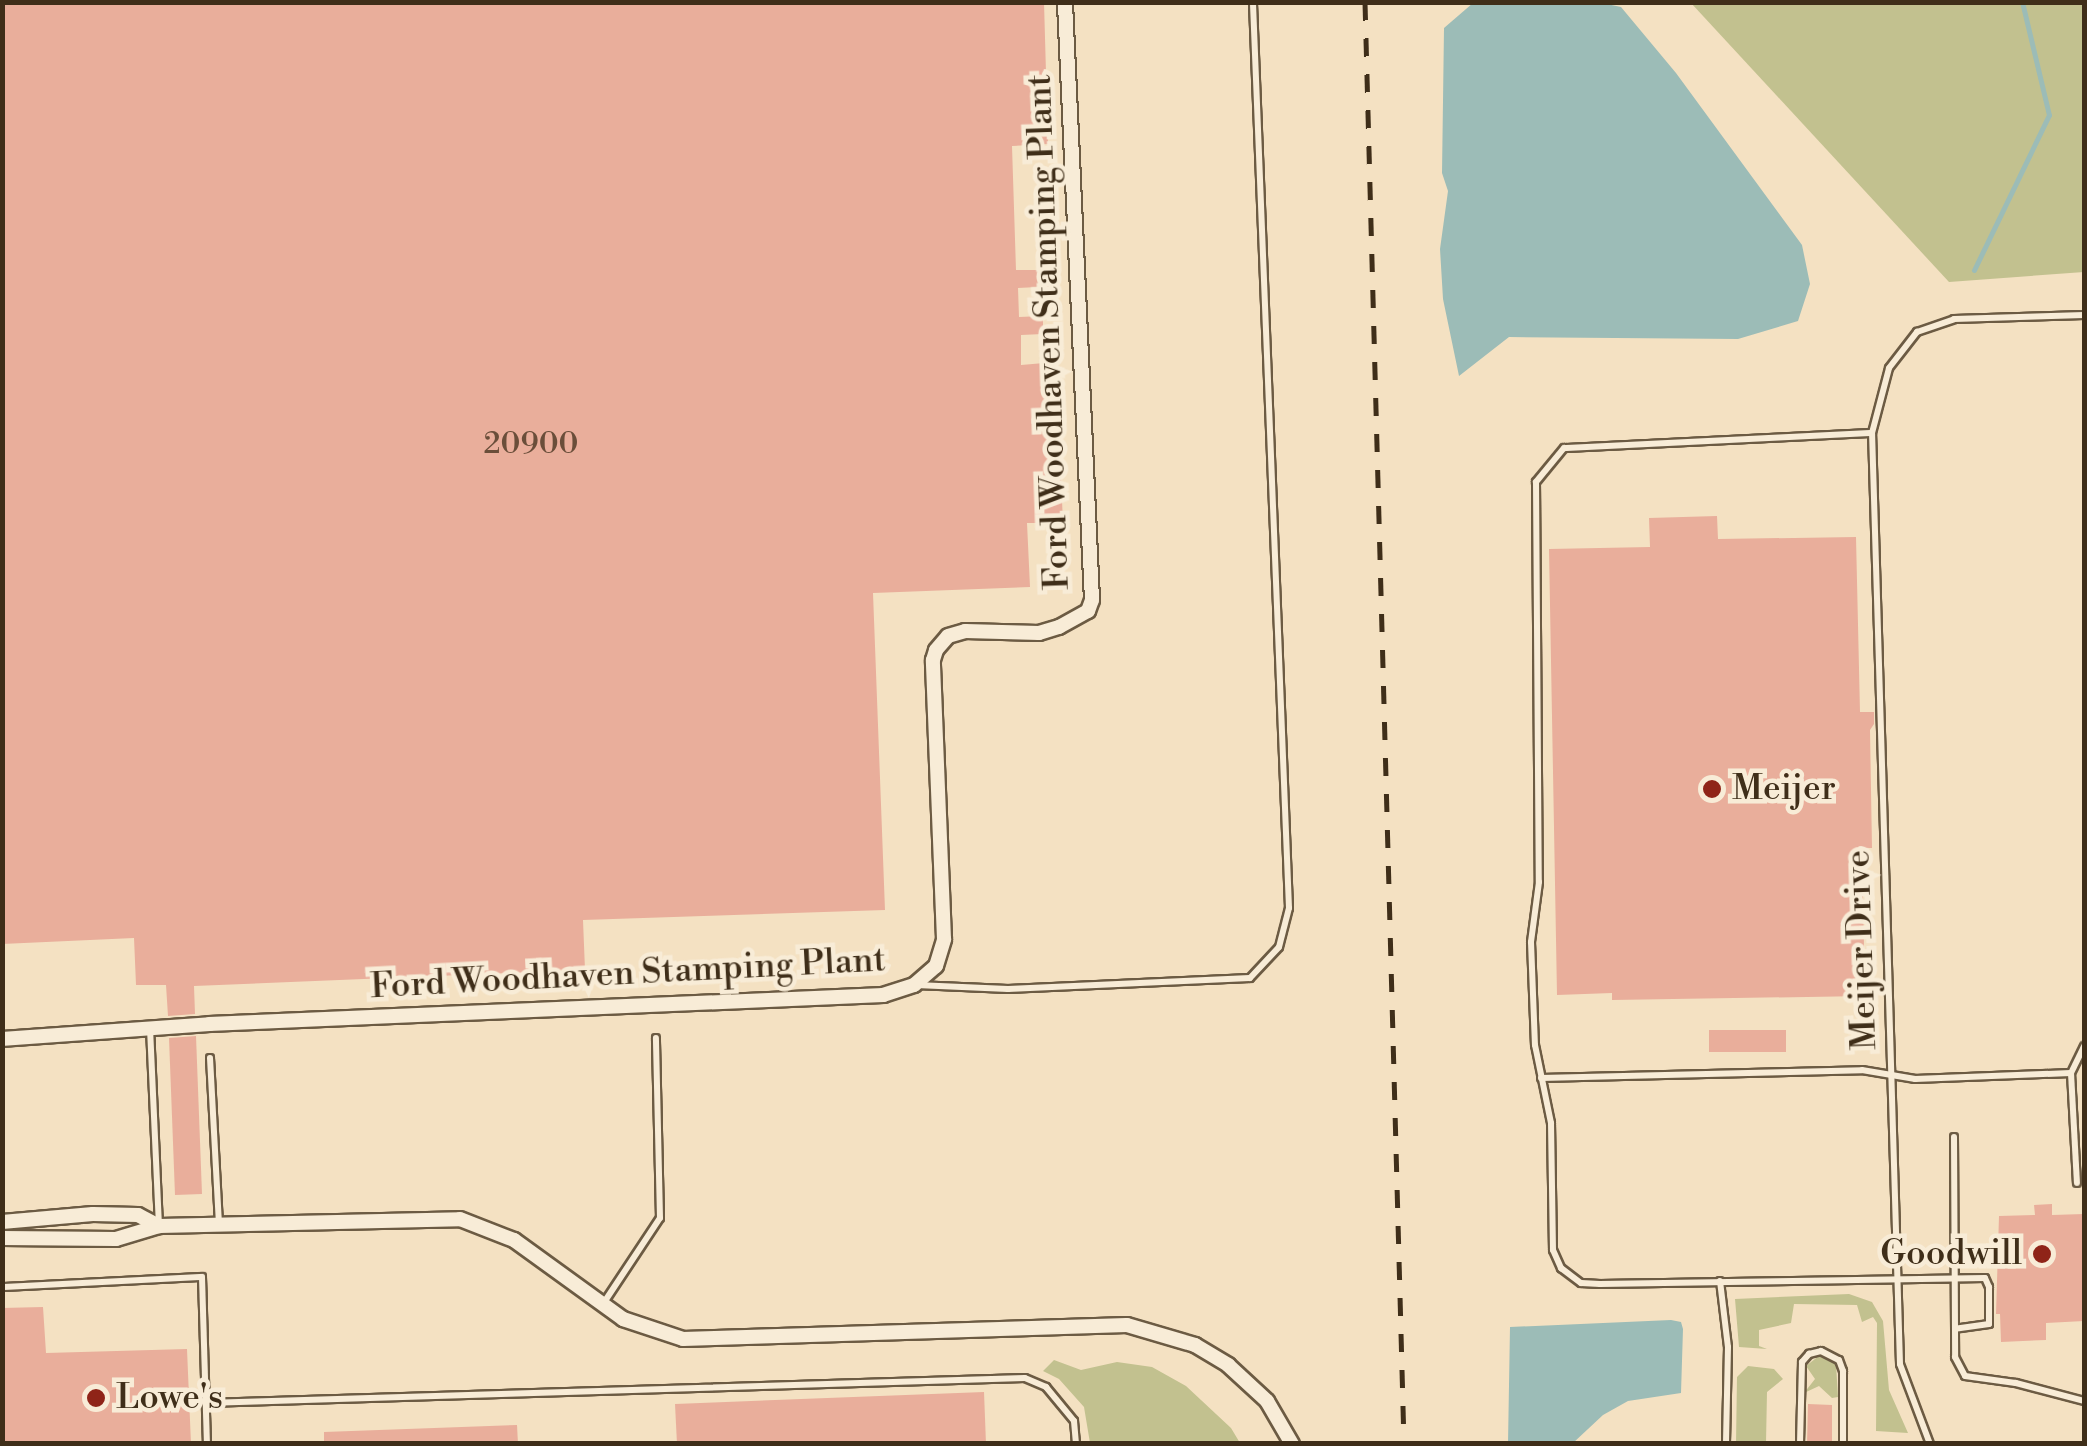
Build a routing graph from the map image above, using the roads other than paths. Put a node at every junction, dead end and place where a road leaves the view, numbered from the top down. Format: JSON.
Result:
{"nodes":[{"id":1,"x":1065,"y":2,"type":"edge"},
{"id":2,"x":1254,"y":2,"type":"edge"},
{"id":3,"x":2084,"y":315,"type":"edge"},
{"id":4,"x":1872,"y":433,"type":"junction"},
{"id":5,"x":914,"y":985,"type":"junction"},
{"id":6,"x":150,"y":1028,"type":"junction"},
{"id":7,"x":656,"y":1038,"type":"dead end"},
{"id":8,"x":2,"y":1040,"type":"edge"},
{"id":9,"x":2084,"y":1046,"type":"edge"},
{"id":10,"x":210,"y":1058,"type":"dead end"},
{"id":11,"x":2072,"y":1072,"type":"junction"},
{"id":12,"x":1890,"y":1076,"type":"junction"},
{"id":13,"x":1541,"y":1078,"type":"junction"},
{"id":14,"x":1954,"y":1137,"type":"dead end"},
{"id":15,"x":2077,"y":1184,"type":"dead end"},
{"id":16,"x":2,"y":1222,"type":"edge"},
{"id":17,"x":219,"y":1224,"type":"junction"},
{"id":18,"x":159,"y":1226,"type":"junction"},
{"id":19,"x":2,"y":1238,"type":"edge"},
{"id":20,"x":1897,"y":1276,"type":"junction"},
{"id":21,"x":1955,"y":1276,"type":"junction"},
{"id":22,"x":1720,"y":1281,"type":"junction"},
{"id":23,"x":2,"y":1287,"type":"edge"},
{"id":24,"x":602,"y":1304,"type":"junction"},
{"id":25,"x":1955,"y":1329,"type":"junction"},
{"id":26,"x":2084,"y":1401,"type":"edge"},
{"id":27,"x":206,"y":1403,"type":"junction"},
{"id":28,"x":207,"y":1444,"type":"edge"},
{"id":29,"x":1076,"y":1444,"type":"edge"},
{"id":30,"x":1292,"y":1444,"type":"edge"},
{"id":31,"x":1726,"y":1444,"type":"edge"},
{"id":32,"x":1800,"y":1444,"type":"edge"},
{"id":33,"x":1842,"y":1444,"type":"edge"},
{"id":34,"x":1930,"y":1444,"type":"edge"}],
"edges":[{"from":1,"to":5,"type":"street","name":"Ford Woodhaven Stamping Plant"},
{"from":2,"to":5,"type":"lane"},
{"from":3,"to":4,"type":"lane","name":"Meijer Drive"},
{"from":4,"to":12,"type":"lane","name":"Meijer Drive"},
{"from":4,"to":13,"type":"lane"},
{"from":5,"to":6,"type":"street","name":"Ford Woodhaven Stamping Plant"},
{"from":6,"to":8,"type":"street","name":"Ford Woodhaven Stamping Plant"},
{"from":6,"to":18,"type":"lane"},
{"from":7,"to":24,"type":"lane"},
{"from":9,"to":11,"type":"lane"},
{"from":10,"to":17,"type":"lane"},
{"from":11,"to":12,"type":"lane"},
{"from":11,"to":15,"type":"lane"},
{"from":12,"to":13,"type":"lane"},
{"from":12,"to":20,"type":"lane","name":"Meijer Drive"},
{"from":13,"to":22,"type":"lane"},
{"from":14,"to":21,"type":"lane"},
{"from":16,"to":18,"type":"street"},
{"from":17,"to":18,"type":"street"},
{"from":17,"to":24,"type":"street"},
{"from":18,"to":19,"type":"street"},
{"from":20,"to":21,"type":"lane"},
{"from":20,"to":22,"type":"lane"},
{"from":20,"to":34,"type":"lane","name":"Meijer Drive"},
{"from":21,"to":25,"type":"lane"},
{"from":21,"to":25,"type":"lane"},
{"from":22,"to":31,"type":"lane"},
{"from":23,"to":27,"type":"lane"},
{"from":24,"to":30,"type":"street"},
{"from":25,"to":26,"type":"lane"},
{"from":27,"to":28,"type":"lane"},
{"from":27,"to":29,"type":"lane"},
{"from":32,"to":33,"type":"lane"}]}
